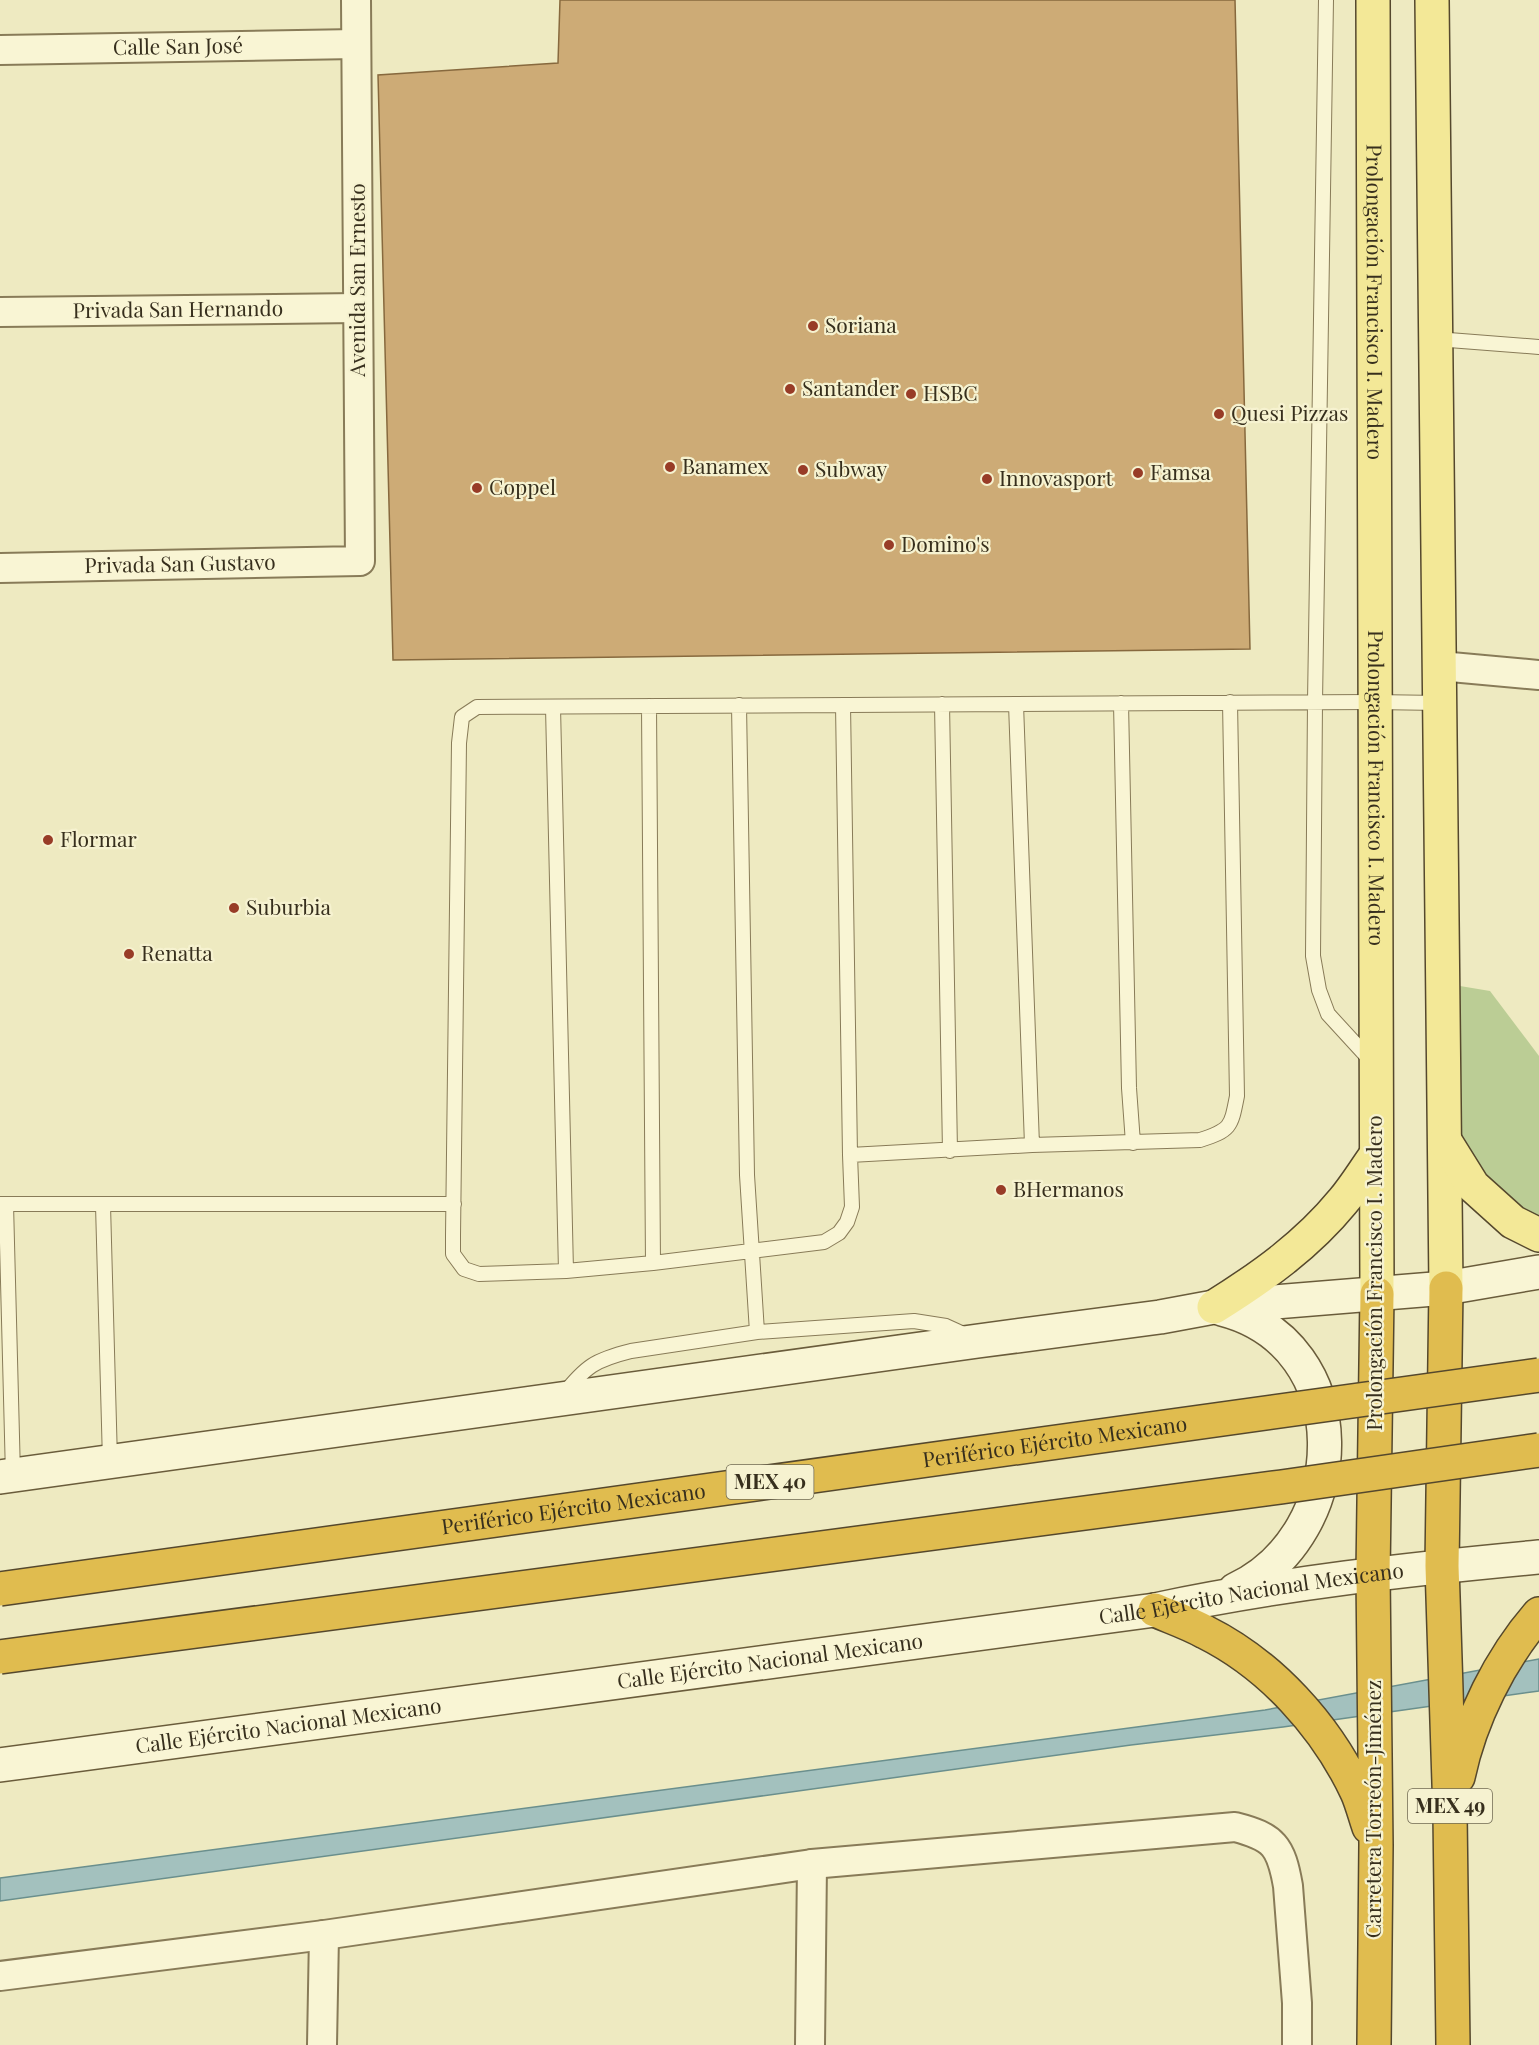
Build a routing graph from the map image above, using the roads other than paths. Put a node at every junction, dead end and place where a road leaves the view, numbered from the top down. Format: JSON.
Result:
{"nodes":[{"id":1,"x":356,"y":0,"type":"edge"},
{"id":2,"x":1326,"y":0,"type":"edge"},
{"id":3,"x":1373,"y":0,"type":"edge"},
{"id":4,"x":1432,"y":0,"type":"edge"},
{"id":5,"x":356,"y":44,"type":"junction"},
{"id":6,"x":0,"y":50,"type":"edge"},
{"id":7,"x":358,"y":308,"type":"junction"},
{"id":8,"x":0,"y":312,"type":"edge"},
{"id":9,"x":1436,"y":339,"type":"junction"},
{"id":10,"x":1539,"y":347,"type":"edge"},
{"id":11,"x":360,"y":561,"type":"joint"},
{"id":12,"x":0,"y":568,"type":"edge"},
{"id":13,"x":1440,"y":666,"type":"junction"},
{"id":14,"x":1539,"y":675,"type":"edge"},
{"id":15,"x":1230,"y":702,"type":"junction"},
{"id":16,"x":1314,"y":702,"type":"junction"},
{"id":17,"x":1374,"y":702,"type":"junction"},
{"id":18,"x":1120,"y":703,"type":"junction"},
{"id":19,"x":1439,"y":703,"type":"junction"},
{"id":20,"x":942,"y":704,"type":"junction"},
{"id":21,"x":1016,"y":704,"type":"junction"},
{"id":22,"x":739,"y":705,"type":"junction"},
{"id":23,"x":843,"y":705,"type":"junction"},
{"id":24,"x":649,"y":706,"type":"junction"},
{"id":25,"x":553,"y":707,"type":"junction"},
{"id":26,"x":1376,"y":1066,"type":"junction"},
{"id":27,"x":1444,"y":1140,"type":"junction"},
{"id":28,"x":1133,"y":1143,"type":"junction"},
{"id":29,"x":1032,"y":1145,"type":"junction"},
{"id":30,"x":950,"y":1151,"type":"junction"},
{"id":31,"x":850,"y":1155,"type":"junction"},
{"id":32,"x":1376,"y":1155,"type":"junction"},
{"id":33,"x":3,"y":1204,"type":"edge"},
{"id":34,"x":454,"y":1204,"type":"junction"},
{"id":35,"x":103,"y":1205,"type":"junction"},
{"id":36,"x":1539,"y":1235,"type":"edge"},
{"id":37,"x":751,"y":1252,"type":"junction"},
{"id":38,"x":653,"y":1263,"type":"junction"},
{"id":39,"x":566,"y":1271,"type":"junction"},
{"id":40,"x":1539,"y":1272,"type":"edge"},
{"id":41,"x":1446,"y":1288,"type":"junction"},
{"id":42,"x":1377,"y":1294,"type":"junction"},
{"id":43,"x":1214,"y":1307,"type":"junction"},
{"id":44,"x":757,"y":1332,"type":"junction"},
{"id":45,"x":978,"y":1341,"type":"junction"},
{"id":46,"x":1539,"y":1375,"type":"edge"},
{"id":47,"x":560,"y":1399,"type":"junction"},
{"id":48,"x":1539,"y":1450,"type":"edge"},
{"id":49,"x":110,"y":1461,"type":"junction"},
{"id":50,"x":7,"y":1476,"type":"edge"},
{"id":51,"x":1539,"y":1557,"type":"edge"},
{"id":52,"x":1442,"y":1566,"type":"junction"},
{"id":53,"x":1373,"y":1574,"type":"junction"},
{"id":54,"x":0,"y":1589,"type":"edge"},
{"id":55,"x":1222,"y":1596,"type":"junction"},
{"id":56,"x":1155,"y":1610,"type":"junction"},
{"id":57,"x":1539,"y":1614,"type":"edge"},
{"id":58,"x":0,"y":1657,"type":"edge"},
{"id":59,"x":0,"y":1765,"type":"edge"},
{"id":60,"x":1450,"y":1814,"type":"junction"},
{"id":61,"x":1376,"y":1845,"type":"junction"},
{"id":62,"x":812,"y":1864,"type":"junction"},
{"id":63,"x":324,"y":1935,"type":"junction"},
{"id":64,"x":0,"y":1976,"type":"edge"},
{"id":65,"x":322,"y":2045,"type":"edge"},
{"id":66,"x":810,"y":2045,"type":"edge"},
{"id":67,"x":1297,"y":2045,"type":"edge"},
{"id":68,"x":1374,"y":2045,"type":"edge"},
{"id":69,"x":1453,"y":2045,"type":"edge"}],
"edges":[{"from":1,"to":5,"type":"street","name":"Avenida San Ernesto"},
{"from":2,"to":16,"type":"lane"},
{"from":3,"to":17,"type":"main road","name":"Prolongación Francisco I. Madero"},
{"from":4,"to":9,"type":"main road"},
{"from":5,"to":6,"type":"street","name":"Calle San José"},
{"from":5,"to":7,"type":"street","name":"Avenida San Ernesto"},
{"from":7,"to":8,"type":"street","name":"Privada San Hernando"},
{"from":7,"to":11,"type":"street","name":"Avenida San Ernesto"},
{"from":9,"to":10,"type":"lane"},
{"from":9,"to":13,"type":"main road"},
{"from":11,"to":12,"type":"street","name":"Privada San Gustavo"},
{"from":13,"to":14,"type":"street"},
{"from":13,"to":19,"type":"main road"},
{"from":15,"to":16,"type":"lane"},
{"from":15,"to":18,"type":"lane"},
{"from":15,"to":28,"type":"lane"},
{"from":16,"to":17,"type":"lane"},
{"from":16,"to":26,"type":"lane"},
{"from":17,"to":19,"type":"lane"},
{"from":17,"to":26,"type":"main road","name":"Prolongación Francisco I. Madero"},
{"from":18,"to":21,"type":"lane"},
{"from":18,"to":28,"type":"lane"},
{"from":19,"to":27,"type":"main road"},
{"from":20,"to":21,"type":"lane"},
{"from":20,"to":23,"type":"lane"},
{"from":20,"to":30,"type":"lane"},
{"from":21,"to":29,"type":"lane"},
{"from":22,"to":23,"type":"lane"},
{"from":22,"to":24,"type":"lane"},
{"from":22,"to":37,"type":"lane"},
{"from":23,"to":31,"type":"lane"},
{"from":24,"to":25,"type":"lane"},
{"from":24,"to":38,"type":"lane"},
{"from":25,"to":34,"type":"lane"},
{"from":25,"to":39,"type":"lane"},
{"from":26,"to":32,"type":"main road","name":"Prolongación Francisco I. Madero"},
{"from":27,"to":36,"type":"main road"},
{"from":27,"to":41,"type":"main road"},
{"from":28,"to":29,"type":"lane"},
{"from":29,"to":30,"type":"lane"},
{"from":30,"to":31,"type":"lane"},
{"from":31,"to":37,"type":"lane"},
{"from":32,"to":42,"type":"main road","name":"Prolongación Francisco I. Madero"},
{"from":32,"to":43,"type":"main road"},
{"from":33,"to":35,"type":"lane"},
{"from":33,"to":50,"type":"lane"},
{"from":34,"to":35,"type":"lane"},
{"from":34,"to":39,"type":"lane"},
{"from":35,"to":49,"type":"lane"},
{"from":37,"to":38,"type":"lane"},
{"from":37,"to":44,"type":"lane"},
{"from":38,"to":39,"type":"lane"},
{"from":40,"to":41,"type":"street"},
{"from":41,"to":42,"type":"street"},
{"from":41,"to":52,"type":"highway","number":"MEX 49"},
{"from":42,"to":43,"type":"street"},
{"from":42,"to":53,"type":"highway","name":"Prolongación Francisco I. Madero"},
{"from":43,"to":45,"type":"street"},
{"from":43,"to":55,"type":"street"},
{"from":44,"to":45,"type":"lane"},
{"from":44,"to":47,"type":"lane"},
{"from":45,"to":47,"type":"street"},
{"from":46,"to":54,"type":"highway","name":"Periférico Ejército Mexicano","number":"MEX 40","bridge":true},
{"from":47,"to":49,"type":"street"},
{"from":48,"to":58,"type":"highway","bridge":true},
{"from":49,"to":50,"type":"street"},
{"from":51,"to":52,"type":"street","name":"Calle Ejército Nacional Mexicano"},
{"from":52,"to":53,"type":"street","name":"Calle Ejército Nacional Mexicano"},
{"from":52,"to":60,"type":"highway","number":"MEX 49"},
{"from":53,"to":55,"type":"street","name":"Calle Ejército Nacional Mexicano"},
{"from":53,"to":61,"type":"highway","name":"Carretera Torreón-Jiménez"},
{"from":55,"to":56,"type":"street","name":"Calle Ejército Nacional Mexicano"},
{"from":56,"to":59,"type":"street","name":"Calle Ejército Nacional Mexicano"},
{"from":56,"to":61,"type":"highway"},
{"from":57,"to":60,"type":"highway"},
{"from":60,"to":69,"type":"highway","number":"MEX 49"},
{"from":61,"to":68,"type":"highway","name":"Carretera Torreón-Jiménez"},
{"from":62,"to":63,"type":"street"},
{"from":62,"to":66,"type":"street"},
{"from":62,"to":67,"type":"street"},
{"from":63,"to":64,"type":"street"},
{"from":63,"to":65,"type":"street"}]}
